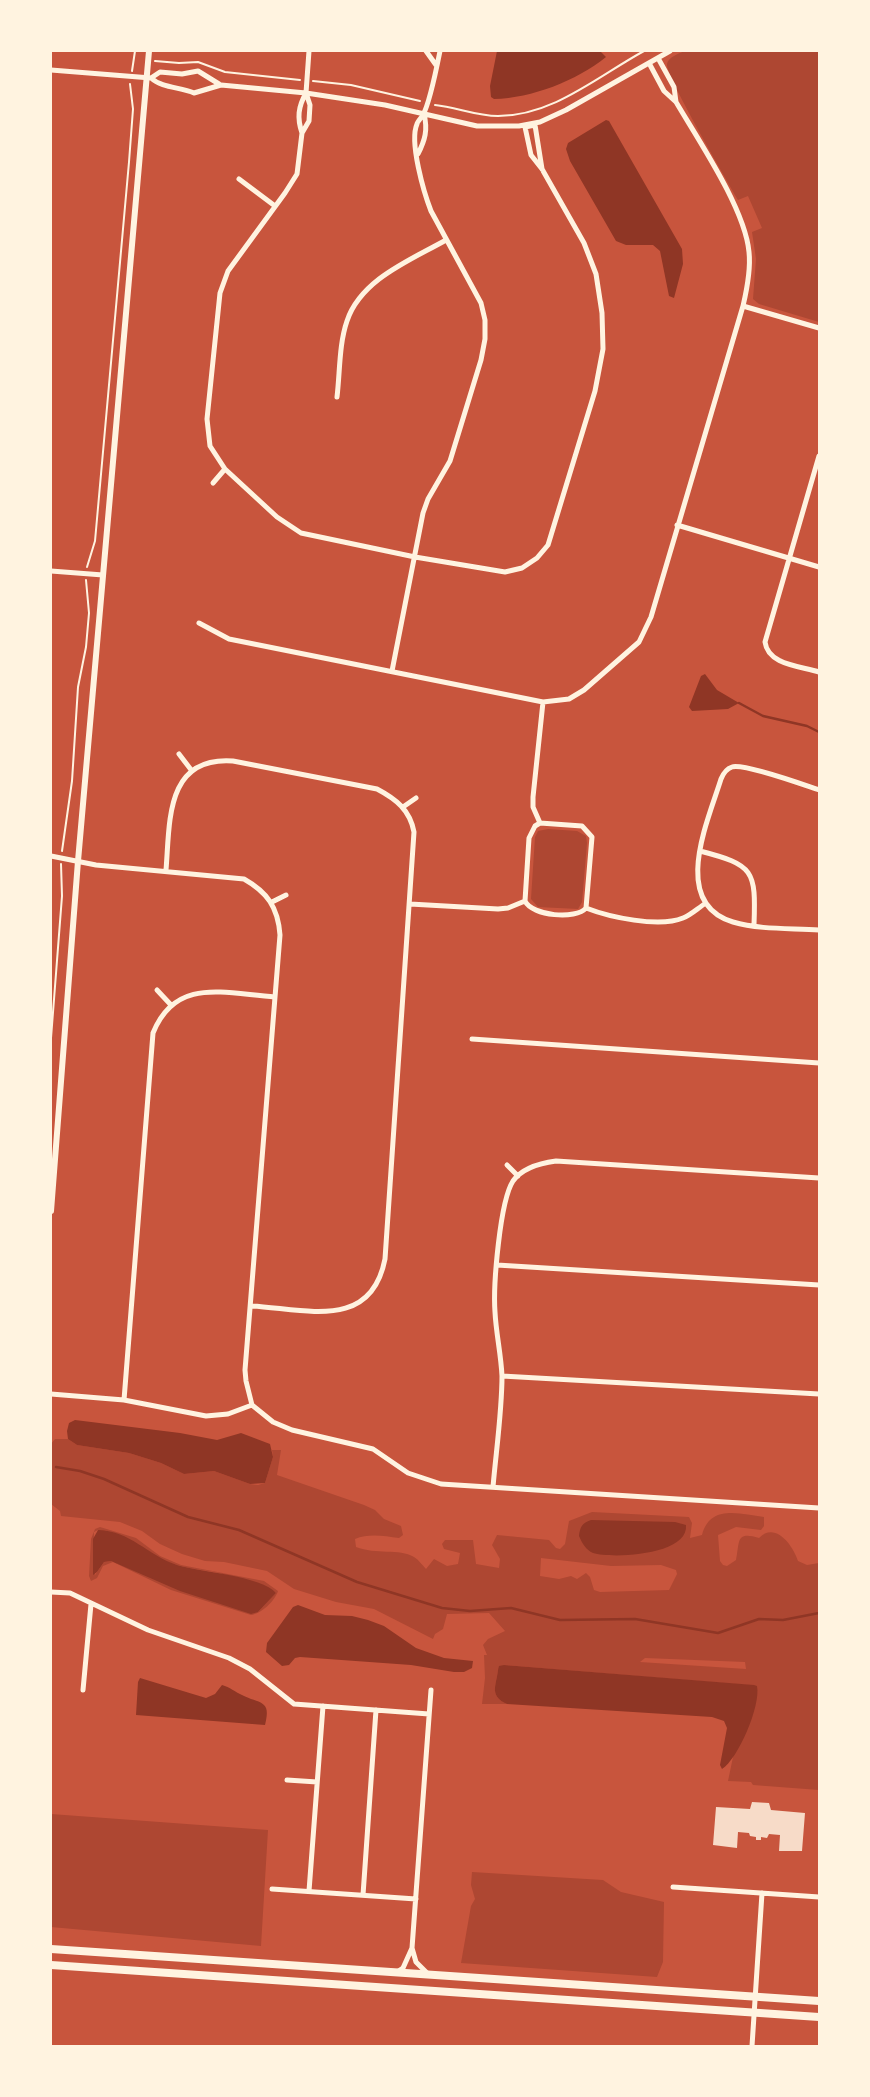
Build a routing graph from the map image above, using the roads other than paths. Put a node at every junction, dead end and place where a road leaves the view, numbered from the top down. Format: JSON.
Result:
{"nodes":[{"id":1,"x":149,"y":51,"type":"edge"},
{"id":2,"x":309,"y":51,"type":"edge"},
{"id":3,"x":426,"y":51,"type":"edge"},
{"id":4,"x":440,"y":51,"type":"edge"},
{"id":5,"x":670,"y":51,"type":"edge"},
{"id":6,"x":658,"y":58,"type":"junction"},
{"id":7,"x":649,"y":63,"type":"junction"},
{"id":8,"x":436,"y":65,"type":"junction"},
{"id":9,"x":51,"y":70,"type":"edge"},
{"id":10,"x":149,"y":78,"type":"junction"},
{"id":11,"x":221,"y":85,"type":"junction"},
{"id":12,"x":306,"y":93,"type":"junction"},
{"id":13,"x":676,"y":102,"type":"junction"},
{"id":14,"x":424,"y":114,"type":"junction"},
{"id":15,"x":530,"y":125,"type":"junction"},
{"id":16,"x":302,"y":133,"type":"junction"},
{"id":17,"x":418,"y":154,"type":"junction"},
{"id":18,"x":542,"y":169,"type":"junction"},
{"id":19,"x":239,"y":179,"type":"dead end"},
{"id":20,"x":275,"y":206,"type":"junction"},
{"id":21,"x":446,"y":240,"type":"junction"},
{"id":22,"x":743,"y":306,"type":"junction"},
{"id":23,"x":819,"y":328,"type":"edge"},
{"id":24,"x":337,"y":397,"type":"dead end"},
{"id":25,"x":819,"y":456,"type":"edge"},
{"id":26,"x":225,"y":469,"type":"junction"},
{"id":27,"x":213,"y":483,"type":"dead end"},
{"id":28,"x":677,"y":525,"type":"junction"},
{"id":29,"x":415,"y":556,"type":"junction"},
{"id":30,"x":789,"y":558,"type":"junction"},
{"id":31,"x":819,"y":567,"type":"edge"},
{"id":32,"x":51,"y":571,"type":"edge"},
{"id":33,"x":103,"y":575,"type":"junction"},
{"id":34,"x":199,"y":623,"type":"dead end"},
{"id":35,"x":392,"y":671,"type":"junction"},
{"id":36,"x":819,"y":672,"type":"edge"},
{"id":37,"x":543,"y":702,"type":"junction"},
{"id":38,"x":179,"y":754,"type":"dead end"},
{"id":39,"x":192,"y":771,"type":"junction"},
{"id":40,"x":819,"y":790,"type":"edge"},
{"id":41,"x":416,"y":799,"type":"dead end"},
{"id":42,"x":403,"y":807,"type":"junction"},
{"id":43,"x":540,"y":823,"type":"junction"},
{"id":44,"x":700,"y":851,"type":"junction"},
{"id":45,"x":51,"y":856,"type":"edge"},
{"id":46,"x":78,"y":861,"type":"junction"},
{"id":47,"x":166,"y":870,"type":"junction"},
{"id":48,"x":286,"y":895,"type":"dead end"},
{"id":49,"x":525,"y":901,"type":"junction"},
{"id":50,"x":272,"y":902,"type":"junction"},
{"id":51,"x":706,"y":903,"type":"junction"},
{"id":52,"x":410,"y":904,"type":"junction"},
{"id":53,"x":586,"y":908,"type":"junction"},
{"id":54,"x":754,"y":925,"type":"junction"},
{"id":55,"x":819,"y":930,"type":"edge"},
{"id":56,"x":158,"y":990,"type":"dead end"},
{"id":57,"x":275,"y":997,"type":"junction"},
{"id":58,"x":171,"y":1005,"type":"junction"},
{"id":59,"x":472,"y":1039,"type":"dead end"},
{"id":60,"x":819,"y":1063,"type":"edge"},
{"id":61,"x":507,"y":1165,"type":"dead end"},
{"id":62,"x":518,"y":1176,"type":"junction"},
{"id":63,"x":819,"y":1178,"type":"edge"},
{"id":64,"x":51,"y":1211,"type":"edge"},
{"id":65,"x":498,"y":1265,"type":"junction"},
{"id":66,"x":819,"y":1285,"type":"edge"},
{"id":67,"x":252,"y":1306,"type":"junction"},
{"id":68,"x":502,"y":1376,"type":"junction"},
{"id":69,"x":51,"y":1394,"type":"edge"},
{"id":70,"x":819,"y":1394,"type":"edge"},
{"id":71,"x":124,"y":1400,"type":"junction"},
{"id":72,"x":252,"y":1405,"type":"junction"},
{"id":73,"x":493,"y":1488,"type":"junction"},
{"id":74,"x":819,"y":1508,"type":"edge"},
{"id":75,"x":51,"y":1592,"type":"edge"},
{"id":76,"x":92,"y":1604,"type":"junction"},
{"id":77,"x":83,"y":1690,"type":"dead end"},
{"id":78,"x":431,"y":1690,"type":"dead end"},
{"id":79,"x":323,"y":1706,"type":"junction"},
{"id":80,"x":376,"y":1710,"type":"junction"},
{"id":81,"x":429,"y":1714,"type":"junction"},
{"id":82,"x":287,"y":1780,"type":"dead end"},
{"id":83,"x":317,"y":1782,"type":"junction"},
{"id":84,"x":673,"y":1887,"type":"dead end"},
{"id":85,"x":272,"y":1889,"type":"dead end"},
{"id":86,"x":309,"y":1891,"type":"junction"},
{"id":87,"x":762,"y":1893,"type":"junction"},
{"id":88,"x":363,"y":1895,"type":"junction"},
{"id":89,"x":819,"y":1897,"type":"edge"},
{"id":90,"x":416,"y":1899,"type":"junction"},
{"id":91,"x":412,"y":1948,"type":"junction"},
{"id":92,"x":51,"y":1949,"type":"edge"},
{"id":93,"x":51,"y":1965,"type":"edge"},
{"id":94,"x":396,"y":1972,"type":"junction"},
{"id":95,"x":430,"y":1975,"type":"junction"},
{"id":96,"x":755,"y":1996,"type":"junction"},
{"id":97,"x":819,"y":2001,"type":"edge"},
{"id":98,"x":754,"y":2012,"type":"junction"},
{"id":99,"x":819,"y":2017,"type":"edge"},
{"id":100,"x":752,"y":2046,"type":"edge"}],
"edges":[{"from":1,"to":10,"type":"street"},
{"from":2,"to":12,"type":"street"},
{"from":3,"to":8,"type":"street"},
{"from":4,"to":8,"type":"street"},
{"from":5,"to":6,"type":"street"},
{"from":6,"to":7,"type":"street"},
{"from":6,"to":13,"type":"street"},
{"from":7,"to":13,"type":"street"},
{"from":7,"to":15,"type":"street"},
{"from":8,"to":14,"type":"street"},
{"from":9,"to":10,"type":"street"},
{"from":10,"to":11,"type":"street"},
{"from":10,"to":11,"type":"street"},
{"from":10,"to":33,"type":"street"},
{"from":11,"to":12,"type":"street"},
{"from":12,"to":14,"type":"street"},
{"from":12,"to":16,"type":"street"},
{"from":12,"to":16,"type":"street"},
{"from":13,"to":22,"type":"street"},
{"from":14,"to":15,"type":"street"},
{"from":14,"to":17,"type":"street"},
{"from":14,"to":17,"type":"street"},
{"from":15,"to":18,"type":"street"},
{"from":15,"to":18,"type":"street"},
{"from":16,"to":20,"type":"street"},
{"from":17,"to":21,"type":"street"},
{"from":18,"to":29,"type":"street"},
{"from":19,"to":20,"type":"street"},
{"from":20,"to":26,"type":"street"},
{"from":21,"to":24,"type":"street"},
{"from":21,"to":29,"type":"street"},
{"from":22,"to":23,"type":"street"},
{"from":22,"to":28,"type":"street"},
{"from":25,"to":30,"type":"street"},
{"from":26,"to":27,"type":"street"},
{"from":26,"to":29,"type":"street"},
{"from":28,"to":30,"type":"street"},
{"from":28,"to":37,"type":"street"},
{"from":29,"to":35,"type":"street"},
{"from":30,"to":31,"type":"street"},
{"from":30,"to":36,"type":"street"},
{"from":32,"to":33,"type":"street"},
{"from":33,"to":46,"type":"street"},
{"from":34,"to":35,"type":"street"},
{"from":35,"to":37,"type":"street"},
{"from":37,"to":43,"type":"street"},
{"from":38,"to":39,"type":"street"},
{"from":39,"to":42,"type":"street"},
{"from":39,"to":47,"type":"street"},
{"from":40,"to":44,"type":"street"},
{"from":41,"to":42,"type":"street"},
{"from":42,"to":52,"type":"street"},
{"from":43,"to":49,"type":"street"},
{"from":43,"to":53,"type":"street"},
{"from":44,"to":51,"type":"street"},
{"from":44,"to":54,"type":"street"},
{"from":45,"to":46,"type":"street"},
{"from":46,"to":47,"type":"street"},
{"from":46,"to":64,"type":"street"},
{"from":47,"to":50,"type":"street"},
{"from":48,"to":50,"type":"street"},
{"from":49,"to":52,"type":"street"},
{"from":49,"to":53,"type":"street"},
{"from":50,"to":57,"type":"street"},
{"from":51,"to":53,"type":"street"},
{"from":51,"to":54,"type":"street"},
{"from":52,"to":67,"type":"street"},
{"from":54,"to":55,"type":"street"},
{"from":56,"to":58,"type":"street"},
{"from":57,"to":58,"type":"street"},
{"from":57,"to":67,"type":"street"},
{"from":58,"to":71,"type":"street"},
{"from":59,"to":60,"type":"street"},
{"from":61,"to":62,"type":"street"},
{"from":62,"to":63,"type":"street"},
{"from":62,"to":65,"type":"street"},
{"from":65,"to":66,"type":"street"},
{"from":65,"to":68,"type":"street"},
{"from":67,"to":72,"type":"street"},
{"from":68,"to":70,"type":"street"},
{"from":68,"to":73,"type":"street"},
{"from":69,"to":71,"type":"street"},
{"from":71,"to":72,"type":"street"},
{"from":72,"to":73,"type":"street"},
{"from":73,"to":74,"type":"street"},
{"from":75,"to":76,"type":"street"},
{"from":76,"to":77,"type":"street"},
{"from":76,"to":79,"type":"street"},
{"from":78,"to":81,"type":"street"},
{"from":79,"to":80,"type":"street"},
{"from":79,"to":83,"type":"street"},
{"from":80,"to":81,"type":"street"},
{"from":80,"to":88,"type":"street"},
{"from":81,"to":90,"type":"street"},
{"from":82,"to":83,"type":"street"},
{"from":83,"to":86,"type":"street"},
{"from":84,"to":87,"type":"street"},
{"from":85,"to":86,"type":"street"},
{"from":86,"to":88,"type":"street"},
{"from":87,"to":89,"type":"street"},
{"from":87,"to":96,"type":"street"},
{"from":88,"to":90,"type":"street"},
{"from":90,"to":91,"type":"street"},
{"from":91,"to":94,"type":"street"},
{"from":91,"to":95,"type":"street"},
{"from":92,"to":94,"type":"main road"},
{"from":93,"to":98,"type":"main road"},
{"from":94,"to":95,"type":"main road"},
{"from":95,"to":96,"type":"main road"},
{"from":96,"to":97,"type":"main road"},
{"from":96,"to":98,"type":"street"},
{"from":98,"to":99,"type":"main road"},
{"from":98,"to":100,"type":"street"}]}
